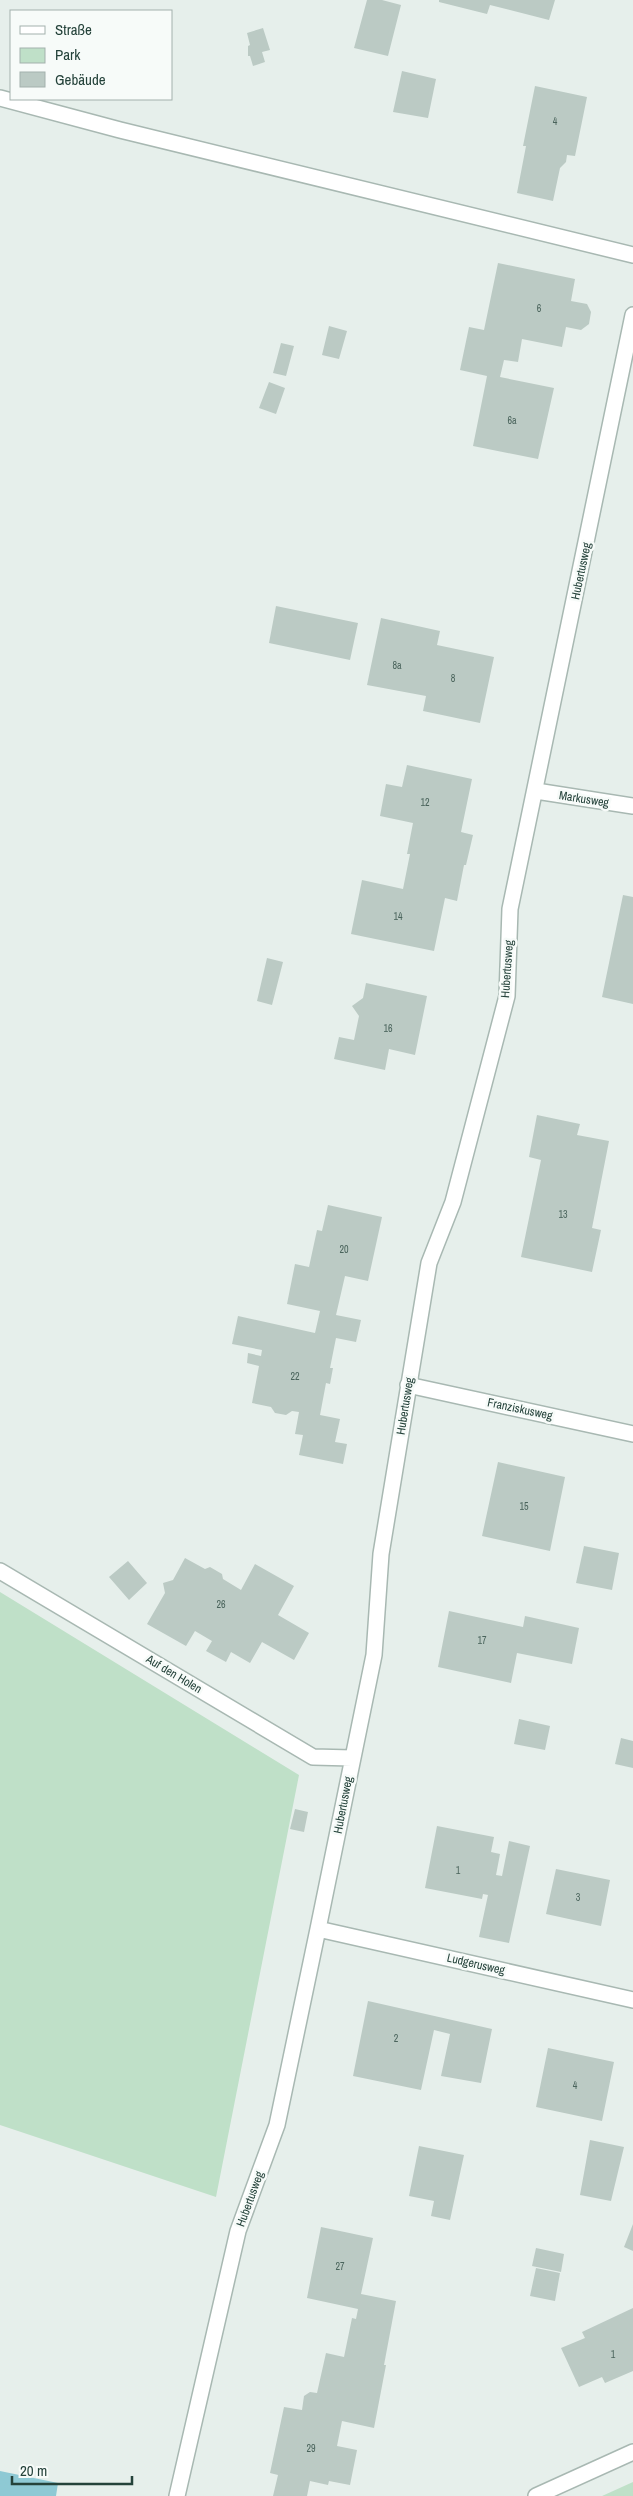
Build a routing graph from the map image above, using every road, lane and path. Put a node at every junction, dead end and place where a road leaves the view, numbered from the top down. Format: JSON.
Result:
{"nodes":[{"id":1,"x":0,"y":98,"type":"edge"},
{"id":2,"x":633,"y":256,"type":"edge"},
{"id":3,"x":633,"y":316,"type":"edge"},
{"id":4,"x":627,"y":382,"type":"edge"},
{"id":5,"x":536,"y":791,"type":"junction"},
{"id":6,"x":633,"y":806,"type":"edge"},
{"id":7,"x":408,"y":1385,"type":"junction"},
{"id":8,"x":633,"y":1434,"type":"edge"},
{"id":9,"x":0,"y":1571,"type":"edge"},
{"id":10,"x":352,"y":1758,"type":"junction"},
{"id":11,"x":318,"y":1929,"type":"junction"},
{"id":12,"x":633,"y":2000,"type":"edge"},
{"id":13,"x":633,"y":2452,"type":"edge"},
{"id":14,"x":177,"y":2496,"type":"edge"},
{"id":15,"x":536,"y":2496,"type":"edge"}],
"edges":[{"from":1,"to":2,"type":"street"},
{"from":3,"to":4,"type":"street","name":"Hubertusweg"},
{"from":4,"to":5,"type":"street","name":"Hubertusweg"},
{"from":5,"to":6,"type":"street","name":"Markusweg"},
{"from":5,"to":7,"type":"street","name":"Hubertusweg"},
{"from":7,"to":8,"type":"street","name":"Franziskusweg"},
{"from":7,"to":10,"type":"street","name":"Hubertusweg"},
{"from":9,"to":10,"type":"street","name":"Auf den Holen"},
{"from":10,"to":11,"type":"street","name":"Hubertusweg"},
{"from":11,"to":12,"type":"street","name":"Ludgerusweg"},
{"from":11,"to":14,"type":"street","name":"Hubertusweg"},
{"from":13,"to":15,"type":"street"}]}
